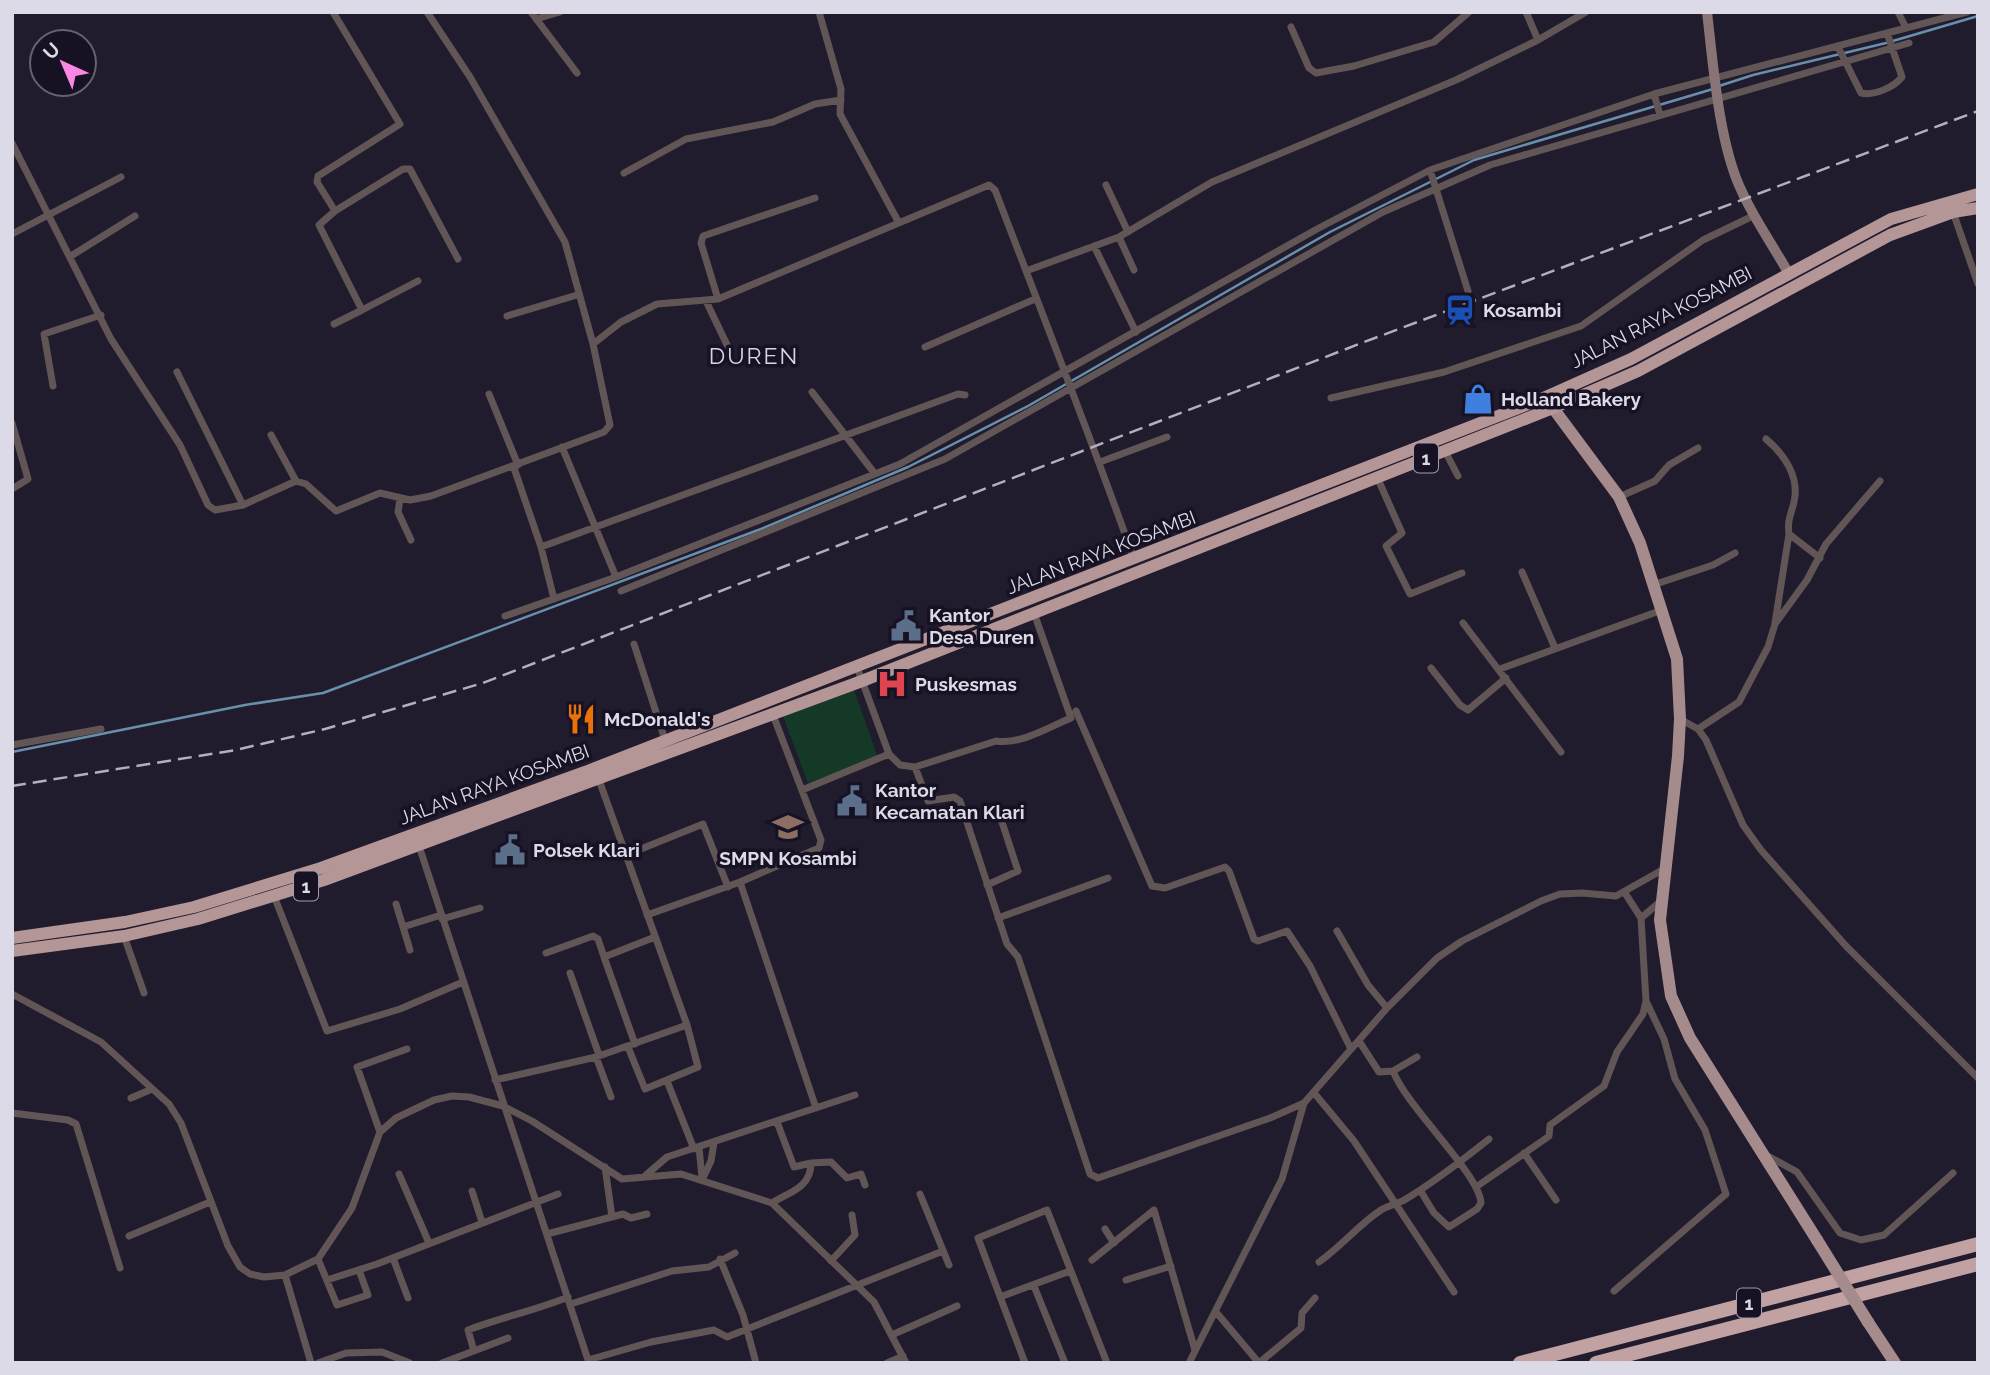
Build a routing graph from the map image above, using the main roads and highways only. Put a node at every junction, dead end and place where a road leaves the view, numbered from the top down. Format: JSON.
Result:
{"nodes":[{"id":1,"x":1707,"y":12,"type":"edge"},
{"id":2,"x":1978,"y":194,"type":"edge"},
{"id":3,"x":1978,"y":208,"type":"edge"},
{"id":4,"x":1788,"y":272,"type":"junction"},
{"id":5,"x":1553,"y":408,"type":"junction"},
{"id":6,"x":591,"y":779,"type":"junction"},
{"id":7,"x":12,"y":938,"type":"edge"},
{"id":8,"x":12,"y":951,"type":"edge"},
{"id":9,"x":1978,"y":1244,"type":"edge"},
{"id":10,"x":1978,"y":1265,"type":"edge"},
{"id":11,"x":1520,"y":1363,"type":"edge"},
{"id":12,"x":1596,"y":1363,"type":"edge"},
{"id":13,"x":1895,"y":1363,"type":"edge"}],
"edges":[{"from":1,"to":4,"type":"main road"},
{"from":2,"to":4,"type":"highway","name":"JALAN RAYA KOSAMBI","number":"1"},
{"from":3,"to":5,"type":"highway","name":"JALAN RAYA KOSAMBI","number":"1"},
{"from":4,"to":6,"type":"highway","name":"JALAN RAYA KOSAMBI","number":"1"},
{"from":5,"to":6,"type":"highway","name":"JALAN RAYA KOSAMBI","number":"1"},
{"from":5,"to":13,"type":"main road","bridge":true},
{"from":6,"to":7,"type":"highway","name":"JALAN RAYA KOSAMBI","number":"1"},
{"from":6,"to":8,"type":"highway","name":"JALAN RAYA KOSAMBI","number":"1"},
{"from":9,"to":11,"type":"highway","number":"1"},
{"from":10,"to":12,"type":"highway","number":"1"}]}
